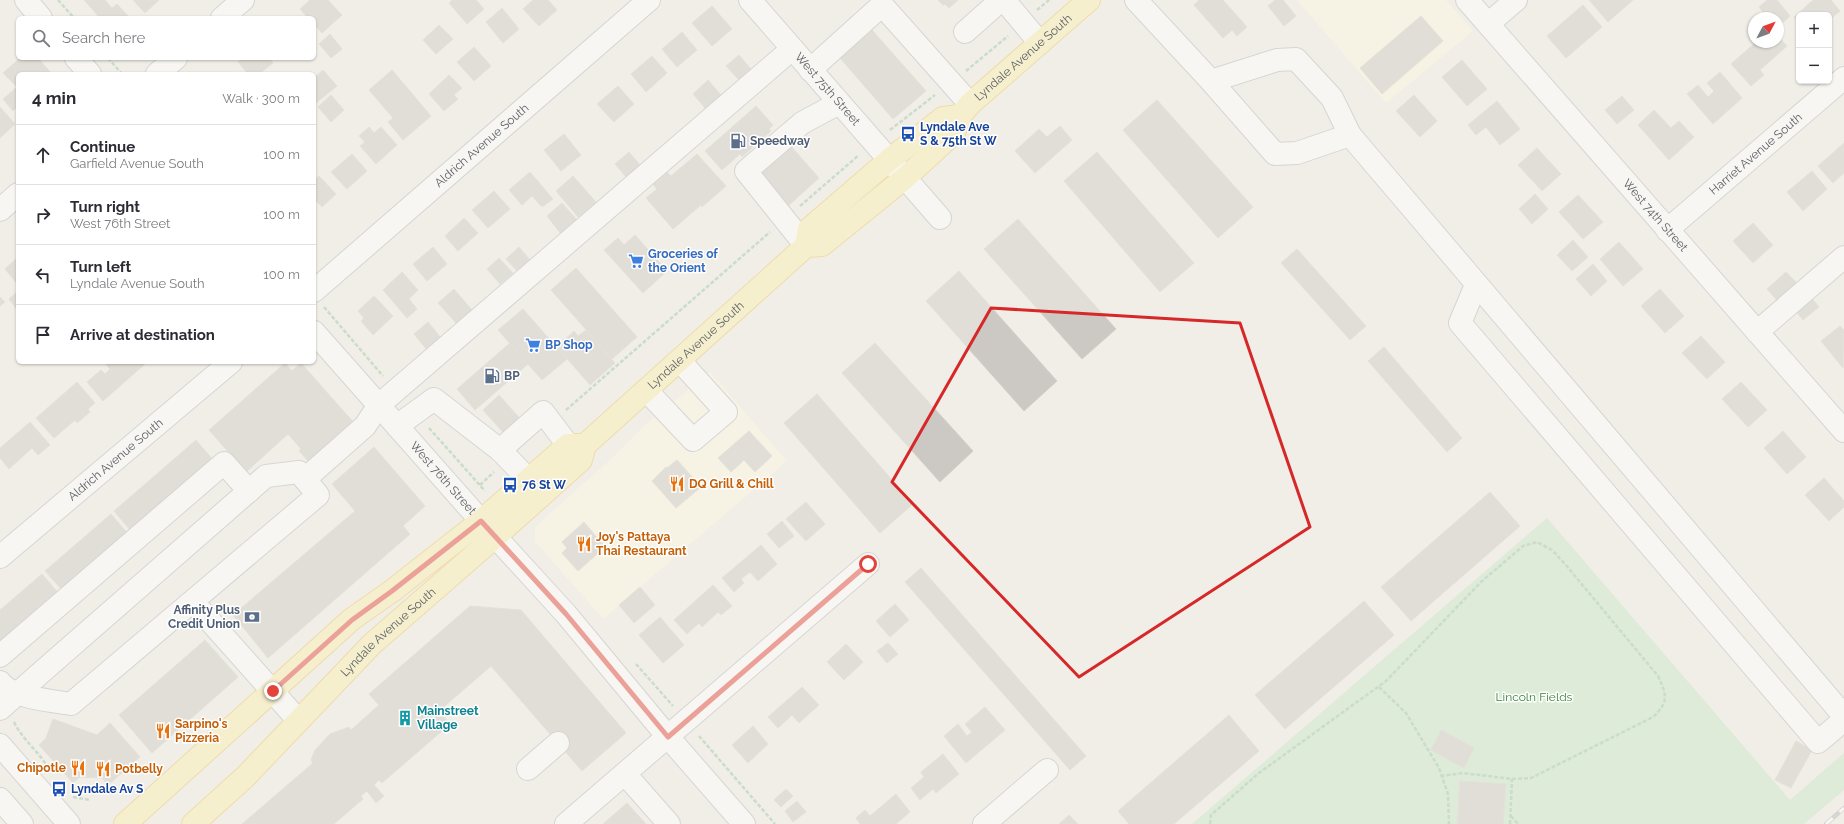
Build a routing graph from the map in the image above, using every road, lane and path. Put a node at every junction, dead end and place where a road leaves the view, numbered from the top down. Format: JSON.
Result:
{"nodes":[{"id":1,"x":26,"y":0,"type":"edge"},
{"id":2,"x":58,"y":0,"type":"edge"},
{"id":3,"x":243,"y":0,"type":"edge"},
{"id":4,"x":649,"y":0,"type":"edge"},
{"id":5,"x":750,"y":0,"type":"edge"},
{"id":6,"x":1002,"y":0,"type":"edge"},
{"id":7,"x":1049,"y":0,"type":"edge"},
{"id":8,"x":1136,"y":0,"type":"edge"},
{"id":9,"x":1467,"y":0,"type":"edge"},
{"id":10,"x":1516,"y":0,"type":"edge"},
{"id":11,"x":1085,"y":1,"type":"edge"},
{"id":12,"x":39,"y":16,"type":"edge"},
{"id":13,"x":72,"y":16,"type":"edge"},
{"id":14,"x":224,"y":16,"type":"edge"},
{"id":15,"x":1023,"y":22,"type":"junction"},
{"id":16,"x":1488,"y":24,"type":"junction"},
{"id":17,"x":965,"y":32,"type":"dead end"},
{"id":18,"x":1040,"y":43,"type":"junction"},
{"id":19,"x":792,"y":49,"type":"junction"},
{"id":20,"x":78,"y":60,"type":"edge"},
{"id":21,"x":110,"y":60,"type":"edge"},
{"id":22,"x":174,"y":60,"type":"edge"},
{"id":23,"x":810,"y":70,"type":"junction"},
{"id":24,"x":88,"y":72,"type":"edge"},
{"id":25,"x":120,"y":72,"type":"edge"},
{"id":26,"x":159,"y":72,"type":"edge"},
{"id":27,"x":1844,"y":78,"type":"edge"},
{"id":28,"x":1211,"y":81,"type":"junction"},
{"id":29,"x":951,"y":83,"type":"junction"},
{"id":30,"x":839,"y":103,"type":"junction"},
{"id":31,"x":965,"y":110,"type":"junction"},
{"id":32,"x":889,"y":130,"type":"dead end"},
{"id":33,"x":1350,"y":135,"type":"junction"},
{"id":34,"x":860,"y":154,"type":"dead end"},
{"id":35,"x":889,"y":160,"type":"junction"},
{"id":36,"x":906,"y":177,"type":"junction"},
{"id":37,"x":16,"y":196,"type":"edge"},
{"id":38,"x":0,"y":210,"type":"edge"},
{"id":39,"x":940,"y":218,"type":"dead end"},
{"id":40,"x":785,"y":220,"type":"junction"},
{"id":41,"x":1668,"y":230,"type":"junction"},
{"id":42,"x":806,"y":246,"type":"junction"},
{"id":43,"x":1844,"y":257,"type":"edge"},
{"id":44,"x":1476,"y":285,"type":"junction"},
{"id":45,"x":316,"y":289,"type":"edge"},
{"id":46,"x":1757,"y":332,"type":"junction"},
{"id":47,"x":316,"y":334,"type":"edge"},
{"id":48,"x":680,"y":362,"type":"junction"},
{"id":49,"x":229,"y":364,"type":"edge"},
{"id":50,"x":647,"y":391,"type":"junction"},
{"id":51,"x":379,"y":405,"type":"junction"},
{"id":52,"x":551,"y":423,"type":"junction"},
{"id":53,"x":397,"y":426,"type":"junction"},
{"id":54,"x":1844,"y":431,"type":"edge"},
{"id":55,"x":577,"y":445,"type":"junction"},
{"id":56,"x":504,"y":455,"type":"junction"},
{"id":57,"x":305,"y":479,"type":"junction"},
{"id":58,"x":529,"y":480,"type":"junction"},
{"id":59,"x":480,"y":485,"type":"dead end"},
{"id":60,"x":249,"y":491,"type":"junction"},
{"id":61,"x":481,"y":521,"type":"junction"},
{"id":62,"x":495,"y":537,"type":"junction"},
{"id":63,"x":0,"y":557,"type":"edge"},
{"id":64,"x":868,"y":564,"type":"dead end"},
{"id":65,"x":193,"y":602,"type":"junction"},
{"id":66,"x":0,"y":656,"type":"edge"},
{"id":67,"x":1379,"y":687,"type":"junction"},
{"id":68,"x":9,"y":688,"type":"edge"},
{"id":69,"x":273,"y":691,"type":"junction"},
{"id":70,"x":8,"y":714,"type":"edge"},
{"id":71,"x":1844,"y":716,"type":"edge"},
{"id":72,"x":298,"y":720,"type":"junction"},
{"id":73,"x":1844,"y":720,"type":"edge"},
{"id":74,"x":694,"y":730,"type":"dead end"},
{"id":75,"x":668,"y":737,"type":"junction"},
{"id":76,"x":558,"y":743,"type":"dead end"},
{"id":77,"x":0,"y":744,"type":"edge"},
{"id":78,"x":528,"y":769,"type":"dead end"},
{"id":79,"x":49,"y":770,"type":"dead end"},
{"id":80,"x":1047,"y":770,"type":"dead end"},
{"id":81,"x":625,"y":774,"type":"junction"},
{"id":82,"x":1442,"y":776,"type":"junction"},
{"id":83,"x":1512,"y":778,"type":"junction"},
{"id":84,"x":71,"y":797,"type":"dead end"},
{"id":85,"x":0,"y":799,"type":"edge"},
{"id":86,"x":90,"y":800,"type":"dead end"},
{"id":87,"x":1510,"y":816,"type":"junction"},
{"id":88,"x":22,"y":824,"type":"edge"},
{"id":89,"x":69,"y":824,"type":"edge"},
{"id":90,"x":125,"y":824,"type":"edge"},
{"id":91,"x":193,"y":824,"type":"edge"},
{"id":92,"x":566,"y":824,"type":"edge"},
{"id":93,"x":669,"y":824,"type":"edge"},
{"id":94,"x":744,"y":824,"type":"edge"},
{"id":95,"x":775,"y":824,"type":"edge"},
{"id":96,"x":984,"y":824,"type":"edge"},
{"id":97,"x":1210,"y":824,"type":"edge"},
{"id":98,"x":1449,"y":824,"type":"edge"},
{"id":99,"x":1510,"y":824,"type":"edge"},
{"id":100,"x":1518,"y":824,"type":"edge"}],
"edges":[{"from":1,"to":12,"type":"street"},
{"from":2,"to":13,"type":"path"},
{"from":3,"to":14,"type":"street"},
{"from":4,"to":45,"type":"street","name":"Aldrich Avenue South"},
{"from":5,"to":19,"type":"street","name":"West 75th Street"},
{"from":6,"to":15,"type":"street"},
{"from":6,"to":17,"type":"street"},
{"from":7,"to":15,"type":"path"},
{"from":8,"to":28,"type":"street"},
{"from":9,"to":16,"type":"street","name":"West 74th Street"},
{"from":10,"to":16,"type":"street"},
{"from":11,"to":18,"type":"main road","name":"Lyndale Avenue South"},
{"from":15,"to":18,"type":"street"},
{"from":15,"to":29,"type":"path"},
{"from":16,"to":41,"type":"street","name":"West 74th Street"},
{"from":18,"to":31,"type":"main road","name":"Lyndale Avenue South"},
{"from":19,"to":23,"type":"street","name":"West 75th Street"},
{"from":19,"to":51,"type":"street"},
{"from":20,"to":24,"type":"street"},
{"from":21,"to":25,"type":"path"},
{"from":22,"to":26,"type":"street"},
{"from":23,"to":29,"type":"street"},
{"from":23,"to":30,"type":"street","name":"West 75th Street"},
{"from":27,"to":41,"type":"street","name":"Harriet Avenue South"},
{"from":28,"to":33,"type":"street"},
{"from":28,"to":33,"type":"street"},
{"from":29,"to":31,"type":"street"},
{"from":29,"to":32,"type":"path"},
{"from":30,"to":35,"type":"street","name":"West 75th Street"},
{"from":30,"to":40,"type":"street"},
{"from":31,"to":35,"type":"main road","name":"Lyndale Avenue South"},
{"from":31,"to":36,"type":"main road","name":"Lyndale Avenue South"},
{"from":33,"to":44,"type":"street"},
{"from":34,"to":40,"type":"path"},
{"from":35,"to":36,"type":"street","name":"West 75th Street"},
{"from":35,"to":42,"type":"main road","name":"Lyndale Avenue South"},
{"from":36,"to":39,"type":"street","name":"West 75th Street"},
{"from":36,"to":42,"type":"main road","name":"Lyndale Avenue South"},
{"from":37,"to":38,"type":"street"},
{"from":40,"to":42,"type":"street"},
{"from":40,"to":52,"type":"path"},
{"from":41,"to":46,"type":"street","name":"West 74th Street"},
{"from":42,"to":48,"type":"main road","name":"Lyndale Avenue South"},
{"from":43,"to":46,"type":"street"},
{"from":44,"to":71,"type":"street"},
{"from":44,"to":73,"type":"street"},
{"from":46,"to":54,"type":"street","name":"West 74th Street"},
{"from":47,"to":51,"type":"street","name":"West 76th Street"},
{"from":48,"to":50,"type":"main road","name":"Lyndale Avenue South"},
{"from":48,"to":50,"type":"street"},
{"from":49,"to":63,"type":"street","name":"Aldrich Avenue South"},
{"from":50,"to":55,"type":"main road","name":"Lyndale Avenue South"},
{"from":51,"to":53,"type":"street","name":"West 76th Street"},
{"from":51,"to":57,"type":"street"},
{"from":52,"to":55,"type":"street"},
{"from":52,"to":56,"type":"street"},
{"from":53,"to":56,"type":"street"},
{"from":53,"to":61,"type":"street","name":"West 76th Street"},
{"from":55,"to":58,"type":"main road","name":"Lyndale Avenue South"},
{"from":55,"to":62,"type":"main road","name":"Lyndale Avenue South"},
{"from":56,"to":58,"type":"street"},
{"from":56,"to":59,"type":"path"},
{"from":57,"to":60,"type":"street"},
{"from":57,"to":65,"type":"street"},
{"from":58,"to":61,"type":"main road","name":"Lyndale Avenue South"},
{"from":60,"to":66,"type":"street"},
{"from":60,"to":68,"type":"street"},
{"from":61,"to":62,"type":"street","name":"West 76th Street"},
{"from":61,"to":69,"type":"main road","name":"Lyndale Avenue South"},
{"from":62,"to":72,"type":"main road","name":"Lyndale Avenue South"},
{"from":62,"to":75,"type":"street","name":"West 76th Street"},
{"from":64,"to":75,"type":"street"},
{"from":65,"to":68,"type":"street"},
{"from":65,"to":69,"type":"street"},
{"from":67,"to":82,"type":"path"},
{"from":67,"to":83,"type":"path"},
{"from":67,"to":97,"type":"path"},
{"from":68,"to":70,"type":"street"},
{"from":69,"to":72,"type":"street"},
{"from":69,"to":90,"type":"main road","name":"Lyndale Avenue South"},
{"from":70,"to":79,"type":"path"},
{"from":72,"to":91,"type":"main road","name":"Lyndale Avenue South"},
{"from":74,"to":95,"type":"path"},
{"from":75,"to":81,"type":"street"},
{"from":75,"to":94,"type":"street","name":"West 76th Street"},
{"from":76,"to":78,"type":"street"},
{"from":77,"to":89,"type":"street"},
{"from":80,"to":96,"type":"street"},
{"from":81,"to":92,"type":"street"},
{"from":81,"to":93,"type":"street"},
{"from":82,"to":83,"type":"path"},
{"from":82,"to":98,"type":"path"},
{"from":83,"to":87,"type":"path"},
{"from":84,"to":86,"type":"path"},
{"from":85,"to":88,"type":"street"},
{"from":87,"to":99,"type":"path"},
{"from":87,"to":100,"type":"path"}]}
